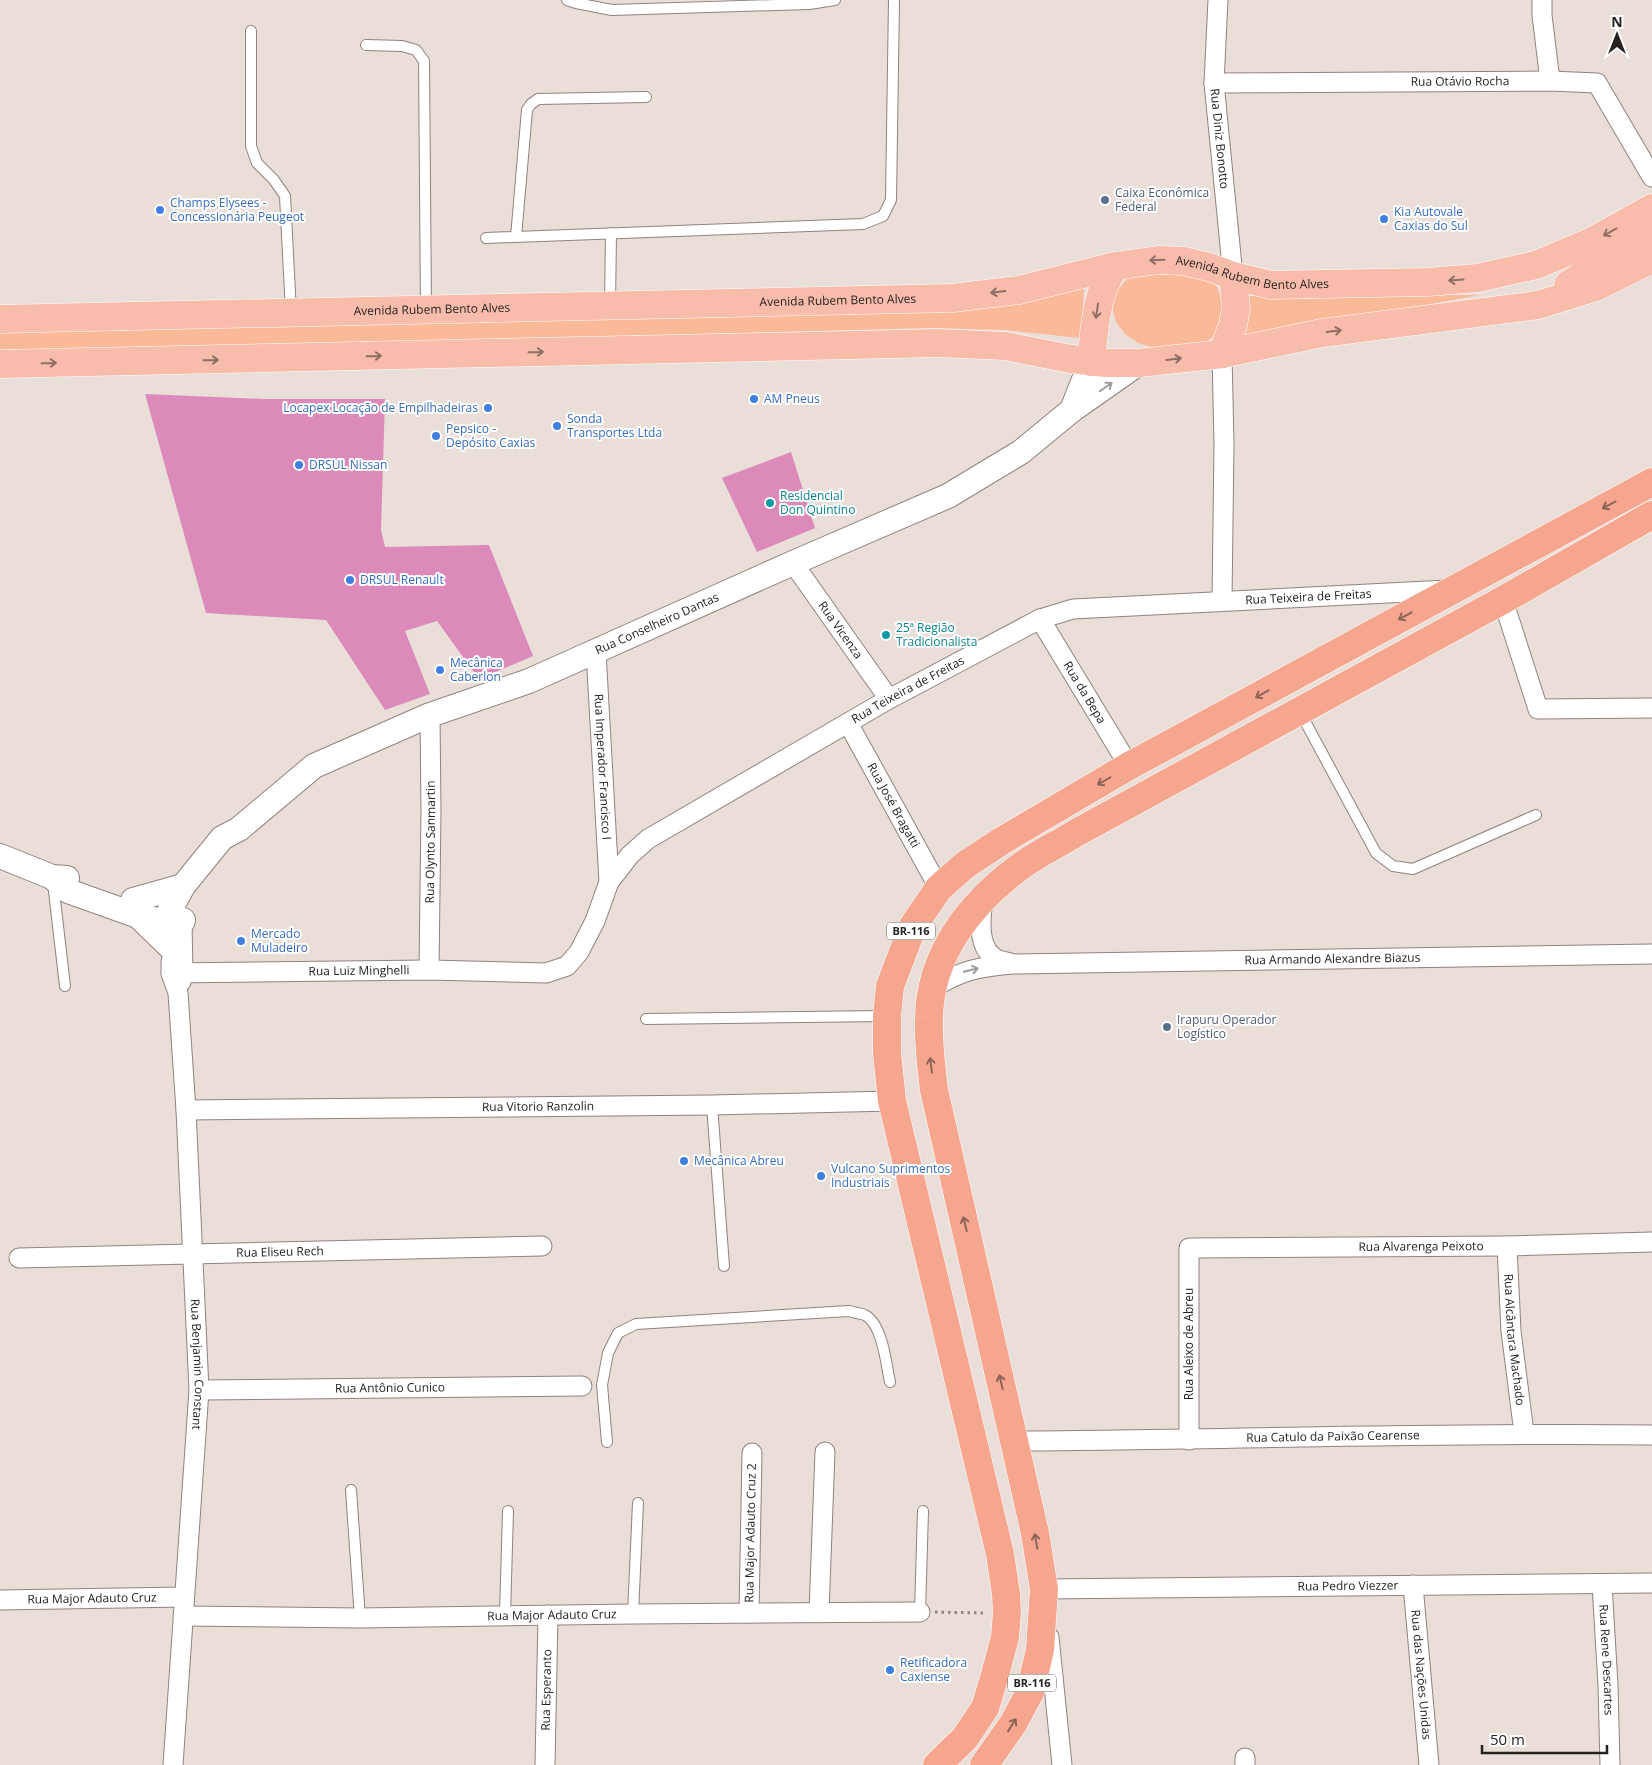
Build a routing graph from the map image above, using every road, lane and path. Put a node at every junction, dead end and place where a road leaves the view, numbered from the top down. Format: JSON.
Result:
{"nodes":[{"id":1,"x":567,"y":0,"type":"edge"},
{"id":2,"x":835,"y":0,"type":"edge"},
{"id":3,"x":894,"y":0,"type":"edge"},
{"id":4,"x":1218,"y":0,"type":"edge"},
{"id":5,"x":1542,"y":0,"type":"edge"},
{"id":6,"x":251,"y":31,"type":"dead end"},
{"id":7,"x":366,"y":45,"type":"dead end"},
{"id":8,"x":1550,"y":81,"type":"junction"},
{"id":9,"x":1214,"y":83,"type":"junction"},
{"id":10,"x":646,"y":97,"type":"dead end"},
{"id":11,"x":1652,"y":177,"type":"edge"},
{"id":12,"x":1652,"y":208,"type":"edge"},
{"id":13,"x":1652,"y":230,"type":"edge"},
{"id":14,"x":611,"y":233,"type":"junction"},
{"id":15,"x":516,"y":237,"type":"junction"},
{"id":16,"x":486,"y":238,"type":"dead end"},
{"id":17,"x":1652,"y":259,"type":"edge"},
{"id":18,"x":1115,"y":266,"type":"junction"},
{"id":19,"x":1233,"y":276,"type":"junction"},
{"id":20,"x":1538,"y":305,"type":"junction"},
{"id":21,"x":610,"y":307,"type":"junction"},
{"id":22,"x":426,"y":310,"type":"junction"},
{"id":23,"x":291,"y":313,"type":"junction"},
{"id":24,"x":0,"y":319,"type":"edge"},
{"id":25,"x":1222,"y":354,"type":"junction"},
{"id":26,"x":1139,"y":363,"type":"junction"},
{"id":27,"x":0,"y":364,"type":"edge"},
{"id":28,"x":1082,"y":367,"type":"junction"},
{"id":29,"x":1072,"y":410,"type":"junction"},
{"id":30,"x":1652,"y":482,"type":"edge"},
{"id":31,"x":1652,"y":515,"type":"edge"},
{"id":32,"x":793,"y":563,"type":"junction"},
{"id":33,"x":1452,"y":590,"type":"junction"},
{"id":34,"x":1503,"y":600,"type":"junction"},
{"id":35,"x":1222,"y":601,"type":"junction"},
{"id":36,"x":1040,"y":619,"type":"junction"},
{"id":37,"x":596,"y":652,"type":"junction"},
{"id":38,"x":889,"y":699,"type":"junction"},
{"id":39,"x":1652,"y":708,"type":"edge"},
{"id":40,"x":1300,"y":711,"type":"junction"},
{"id":41,"x":430,"y":715,"type":"junction"},
{"id":42,"x":848,"y":724,"type":"junction"},
{"id":43,"x":1129,"y":766,"type":"junction"},
{"id":44,"x":1536,"y":815,"type":"dead end"},
{"id":45,"x":238,"y":829,"type":"junction"},
{"id":46,"x":0,"y":856,"type":"edge"},
{"id":47,"x":52,"y":877,"type":"junction"},
{"id":48,"x":609,"y":882,"type":"junction"},
{"id":49,"x":183,"y":886,"type":"junction"},
{"id":50,"x":939,"y":888,"type":"junction"},
{"id":51,"x":983,"y":899,"type":"junction"},
{"id":52,"x":135,"y":908,"type":"junction"},
{"id":53,"x":176,"y":916,"type":"junction"},
{"id":54,"x":170,"y":948,"type":"junction"},
{"id":55,"x":1652,"y":954,"type":"edge"},
{"id":56,"x":1012,"y":964,"type":"junction"},
{"id":57,"x":429,"y":970,"type":"junction"},
{"id":58,"x":177,"y":973,"type":"junction"},
{"id":59,"x":546,"y":973,"type":"joint"},
{"id":60,"x":65,"y":986,"type":"dead end"},
{"id":61,"x":933,"y":988,"type":"junction"},
{"id":62,"x":887,"y":1016,"type":"junction"},
{"id":63,"x":646,"y":1019,"type":"dead end"},
{"id":64,"x":892,"y":1101,"type":"junction"},
{"id":65,"x":712,"y":1105,"type":"junction"},
{"id":66,"x":186,"y":1110,"type":"junction"},
{"id":67,"x":1652,"y":1242,"type":"edge"},
{"id":68,"x":542,"y":1246,"type":"dead end"},
{"id":69,"x":1508,"y":1246,"type":"junction"},
{"id":70,"x":1189,"y":1248,"type":"joint"},
{"id":71,"x":192,"y":1253,"type":"junction"},
{"id":72,"x":19,"y":1258,"type":"dead end"},
{"id":73,"x":724,"y":1266,"type":"dead end"},
{"id":74,"x":890,"y":1382,"type":"dead end"},
{"id":75,"x":602,"y":1385,"type":"junction"},
{"id":76,"x":582,"y":1386,"type":"joint"},
{"id":77,"x":199,"y":1390,"type":"junction"},
{"id":78,"x":1524,"y":1433,"type":"junction"},
{"id":79,"x":1652,"y":1435,"type":"edge"},
{"id":80,"x":1189,"y":1440,"type":"junction"},
{"id":81,"x":1014,"y":1441,"type":"junction"},
{"id":82,"x":607,"y":1442,"type":"dead end"},
{"id":83,"x":825,"y":1452,"type":"dead end"},
{"id":84,"x":752,"y":1453,"type":"dead end"},
{"id":85,"x":351,"y":1490,"type":"dead end"},
{"id":86,"x":638,"y":1503,"type":"dead end"},
{"id":87,"x":508,"y":1511,"type":"dead end"},
{"id":88,"x":923,"y":1511,"type":"dead end"},
{"id":89,"x":1652,"y":1583,"type":"edge"},
{"id":90,"x":1602,"y":1584,"type":"junction"},
{"id":91,"x":1413,"y":1585,"type":"junction"},
{"id":92,"x":1044,"y":1589,"type":"junction"},
{"id":93,"x":184,"y":1597,"type":"junction"},
{"id":94,"x":0,"y":1600,"type":"edge"},
{"id":95,"x":819,"y":1612,"type":"junction"},
{"id":96,"x":920,"y":1612,"type":"joint"},
{"id":97,"x":957,"y":1612,"type":"dead end"},
{"id":98,"x":1007,"y":1613,"type":"junction"},
{"id":99,"x":633,"y":1614,"type":"junction"},
{"id":100,"x":749,"y":1614,"type":"junction"},
{"id":101,"x":505,"y":1615,"type":"junction"},
{"id":102,"x":548,"y":1615,"type":"junction"},
{"id":103,"x":183,"y":1616,"type":"junction"},
{"id":104,"x":360,"y":1618,"type":"junction"},
{"id":105,"x":173,"y":1765,"type":"edge"},
{"id":106,"x":545,"y":1765,"type":"edge"},
{"id":107,"x":937,"y":1765,"type":"edge"},
{"id":108,"x":984,"y":1765,"type":"edge"},
{"id":109,"x":1062,"y":1765,"type":"edge"},
{"id":110,"x":1429,"y":1765,"type":"edge"},
{"id":111,"x":1610,"y":1765,"type":"edge"}],
"edges":[{"from":1,"to":2,"type":"lane"},
{"from":3,"to":14,"type":"lane"},
{"from":4,"to":9,"type":"street","name":"Rua Diniz Bonotto"},
{"from":5,"to":8,"type":"street"},
{"from":6,"to":23,"type":"lane"},
{"from":7,"to":22,"type":"lane"},
{"from":8,"to":9,"type":"street","name":"Rua Otávio Rocha"},
{"from":8,"to":11,"type":"street","name":"Rua Otávio Rocha"},
{"from":9,"to":19,"type":"street","name":"Rua Diniz Bonotto"},
{"from":10,"to":15,"type":"lane"},
{"from":12,"to":19,"type":"main road","name":"Avenida Rubem Bento Alves","one_way":true},
{"from":13,"to":20,"type":"main road"},
{"from":14,"to":15,"type":"lane"},
{"from":14,"to":21,"type":"lane"},
{"from":15,"to":16,"type":"lane"},
{"from":17,"to":20,"type":"main road"},
{"from":19,"to":18,"type":"main road","name":"Avenida Rubem Bento Alves","one_way":true},
{"from":18,"to":21,"type":"main road","name":"Avenida Rubem Bento Alves","one_way":true},
{"from":18,"to":28,"type":"main road","one_way":true},
{"from":19,"to":25,"type":"main road"},
{"from":25,"to":20,"type":"main road","one_way":true},
{"from":21,"to":22,"type":"main road","name":"Avenida Rubem Bento Alves"},
{"from":22,"to":23,"type":"main road","name":"Avenida Rubem Bento Alves"},
{"from":23,"to":24,"type":"main road","name":"Avenida Rubem Bento Alves"},
{"from":26,"to":25,"type":"main road","one_way":true},
{"from":25,"to":35,"type":"street"},
{"from":26,"to":28,"type":"main road"},
{"from":29,"to":26,"type":"street","name":"Rua Conselheiro Dantas","one_way":true},
{"from":27,"to":28,"type":"main road","one_way":true},
{"from":28,"to":29,"type":"street"},
{"from":29,"to":32,"type":"street","name":"Rua Conselheiro Dantas"},
{"from":30,"to":33,"type":"highway","number":"BR-116","one_way":true},
{"from":31,"to":34,"type":"highway","number":"BR-116"},
{"from":32,"to":37,"type":"street","name":"Rua Conselheiro Dantas"},
{"from":32,"to":38,"type":"street","name":"Rua Vicenza"},
{"from":33,"to":35,"type":"street","name":"Rua Teixeira de Freitas"},
{"from":33,"to":43,"type":"highway","number":"BR-116","one_way":true},
{"from":34,"to":39,"type":"street"},
{"from":34,"to":40,"type":"highway","number":"BR-116"},
{"from":35,"to":36,"type":"street","name":"Rua Teixeira de Freitas"},
{"from":36,"to":38,"type":"street","name":"Rua Teixeira de Freitas"},
{"from":36,"to":43,"type":"street","name":"Rua da Bepa"},
{"from":37,"to":41,"type":"street","name":"Rua Conselheiro Dantas"},
{"from":37,"to":48,"type":"street","name":"Rua Imperador Francisco I"},
{"from":38,"to":42,"type":"street","name":"Rua Teixeira de Freitas"},
{"from":40,"to":44,"type":"lane"},
{"from":40,"to":51,"type":"highway","number":"BR-116"},
{"from":41,"to":45,"type":"street","name":"Rua Conselheiro Dantas"},
{"from":41,"to":57,"type":"street","name":"Rua Olynto Sanmartin"},
{"from":42,"to":48,"type":"street","name":"Rua Teixeira de Freitas"},
{"from":42,"to":50,"type":"street","name":"Rua José Bragatti"},
{"from":43,"to":50,"type":"highway","number":"BR-116","one_way":true},
{"from":45,"to":49,"type":"street","name":"Rua Conselheiro Dantas"},
{"from":45,"to":53,"type":"street","name":"Rua Conselheiro Dantas"},
{"from":46,"to":47,"type":"street"},
{"from":47,"to":52,"type":"street"},
{"from":47,"to":60,"type":"lane"},
{"from":48,"to":59,"type":"street","name":"Rua Teixeira de Freitas"},
{"from":49,"to":52,"type":"street"},
{"from":49,"to":53,"type":"street","name":"Rua Conselheiro Dantas"},
{"from":50,"to":62,"type":"highway","number":"BR-116"},
{"from":51,"to":56,"type":"street","name":"Rua Armando Alexandre Biazus"},
{"from":51,"to":61,"type":"highway","number":"BR-116"},
{"from":52,"to":53,"type":"street"},
{"from":52,"to":54,"type":"street"},
{"from":53,"to":54,"type":"street","name":"Rua Benjamin Constant"},
{"from":53,"to":58,"type":"street","name":"Rua Benjamin Constant"},
{"from":54,"to":58,"type":"street","name":"Rua Benjamin Constant"},
{"from":55,"to":56,"type":"street","name":"Rua Armando Alexandre Biazus"},
{"from":61,"to":56,"type":"street","name":"Rua Armando Alexandre Biazus","one_way":true},
{"from":57,"to":58,"type":"street","name":"Rua Luiz Minghelli"},
{"from":57,"to":59,"type":"street","name":"Rua Luiz Minghelli"},
{"from":58,"to":66,"type":"street","name":"Rua Benjamin Constant"},
{"from":81,"to":61,"type":"highway","number":"BR-116","one_way":true},
{"from":62,"to":63,"type":"lane"},
{"from":62,"to":64,"type":"highway","number":"BR-116"},
{"from":64,"to":65,"type":"street","name":"Rua Vitorio Ranzolin"},
{"from":64,"to":98,"type":"highway","number":"BR-116"},
{"from":65,"to":66,"type":"street","name":"Rua Vitorio Ranzolin"},
{"from":65,"to":73,"type":"lane"},
{"from":66,"to":71,"type":"street","name":"Rua Benjamin Constant"},
{"from":67,"to":69,"type":"street","name":"Rua Alvarenga Peixoto"},
{"from":68,"to":71,"type":"street","name":"Rua Eliseu Rech"},
{"from":69,"to":70,"type":"street","name":"Rua Alvarenga Peixoto"},
{"from":69,"to":78,"type":"street","name":"Rua Alcântara Machado"},
{"from":70,"to":80,"type":"street","name":"Rua Aleixo de Abreu"},
{"from":71,"to":72,"type":"street","name":"Rua Eliseu Rech"},
{"from":71,"to":77,"type":"street","name":"Rua Benjamin Constant"},
{"from":74,"to":75,"type":"lane"},
{"from":75,"to":76,"type":"lane"},
{"from":75,"to":82,"type":"lane"},
{"from":76,"to":77,"type":"street","name":"Rua Antônio Cunico"},
{"from":77,"to":93,"type":"street","name":"Rua Benjamin Constant"},
{"from":78,"to":79,"type":"street","name":"Rua Catulo da Paixão Cearense"},
{"from":78,"to":80,"type":"street","name":"Rua Catulo da Paixão Cearense"},
{"from":80,"to":81,"type":"street","name":"Rua Catulo da Paixão Cearense"},
{"from":92,"to":81,"type":"highway","number":"BR-116","one_way":true},
{"from":83,"to":95,"type":"street"},
{"from":84,"to":100,"type":"street","name":"Rua Major Adauto Cruz 2"},
{"from":85,"to":104,"type":"lane"},
{"from":86,"to":99,"type":"lane"},
{"from":87,"to":101,"type":"lane"},
{"from":88,"to":96,"type":"lane"},
{"from":89,"to":90,"type":"street","name":"Rua Pedro Viezzer"},
{"from":90,"to":91,"type":"street","name":"Rua Pedro Viezzer"},
{"from":90,"to":111,"type":"street","name":"Rua Rene Descartes"},
{"from":91,"to":92,"type":"street","name":"Rua Pedro Viezzer"},
{"from":91,"to":110,"type":"street","name":"Rua das Nações Unidas"},
{"from":108,"to":92,"type":"highway","number":"BR-116","one_way":true},
{"from":92,"to":109,"type":"street"},
{"from":93,"to":94,"type":"street","name":"Rua Major Adauto Cruz"},
{"from":93,"to":103,"type":"street","name":"Rua Benjamin Constant"},
{"from":95,"to":96,"type":"street","name":"Rua Major Adauto Cruz"},
{"from":95,"to":100,"type":"street","name":"Rua Major Adauto Cruz"},
{"from":97,"to":98,"type":"path"},
{"from":98,"to":107,"type":"highway","number":"BR-116"},
{"from":99,"to":100,"type":"street","name":"Rua Major Adauto Cruz"},
{"from":99,"to":102,"type":"street","name":"Rua Major Adauto Cruz"},
{"from":101,"to":102,"type":"street","name":"Rua Major Adauto Cruz"},
{"from":101,"to":104,"type":"street","name":"Rua Major Adauto Cruz"},
{"from":102,"to":106,"type":"street","name":"Rua Esperanto"},
{"from":103,"to":104,"type":"street","name":"Rua Major Adauto Cruz"},
{"from":103,"to":105,"type":"street","name":"Rua Benjamin Constant"}]}
